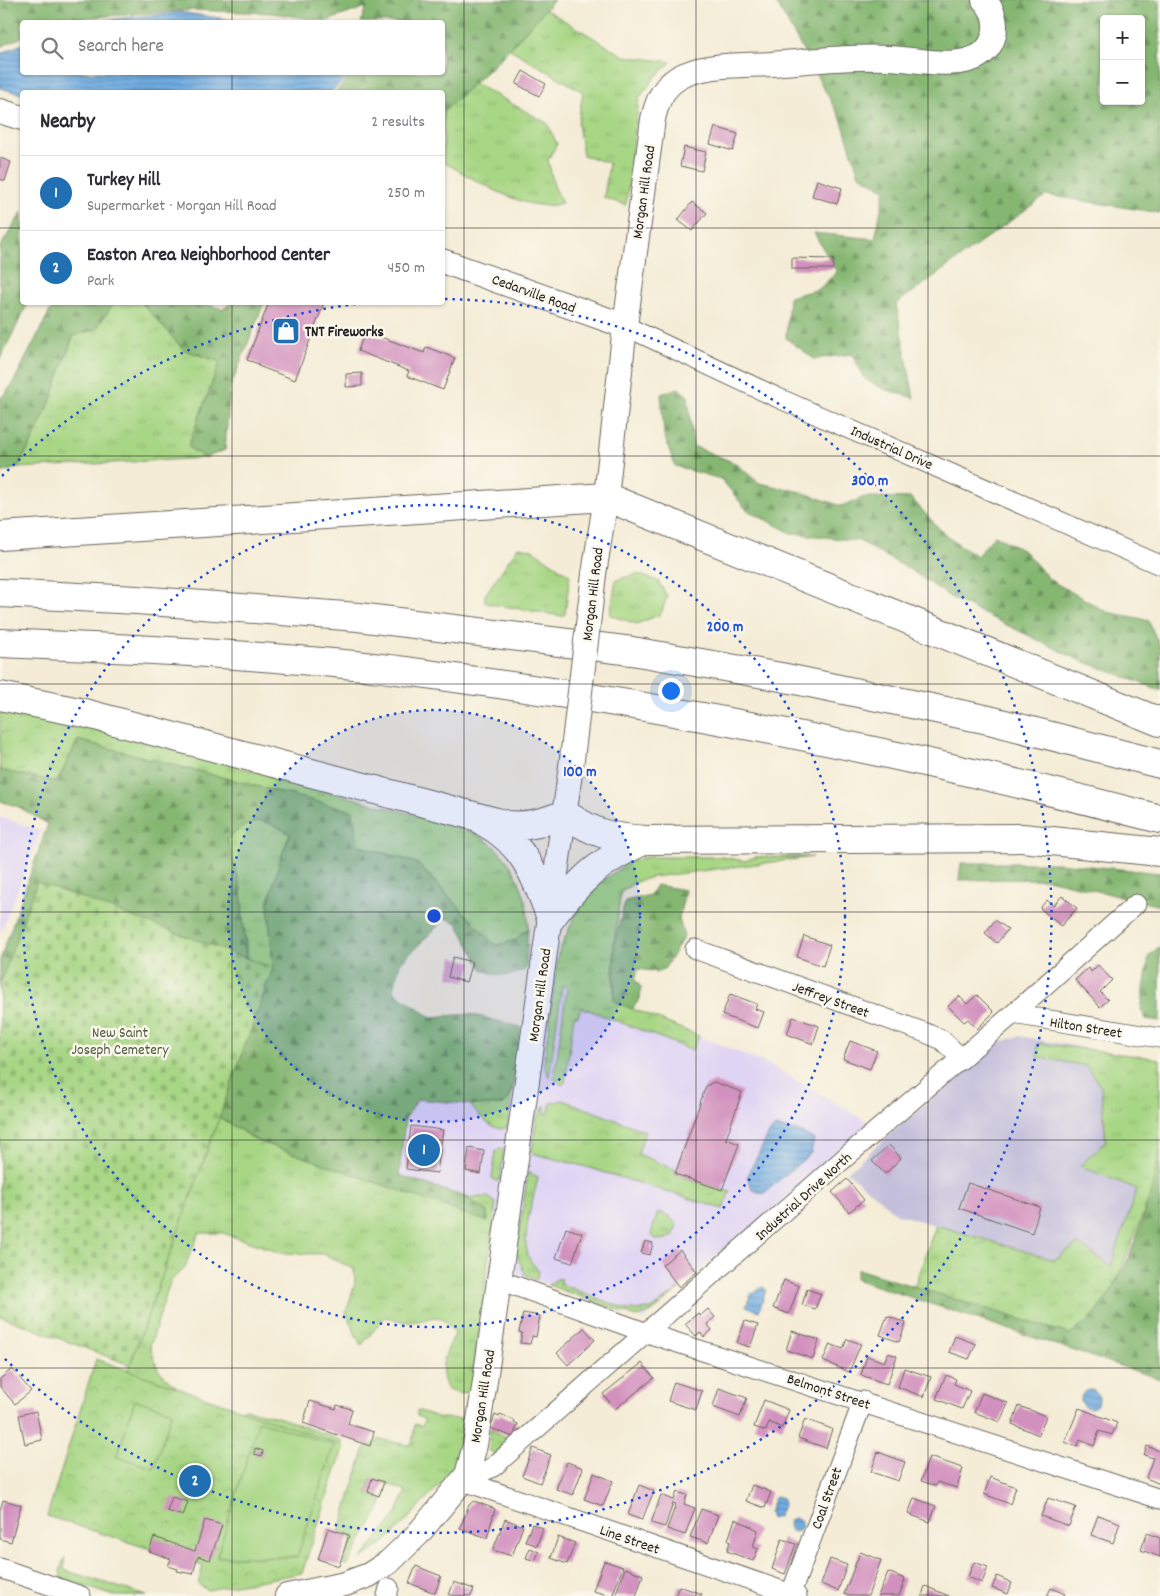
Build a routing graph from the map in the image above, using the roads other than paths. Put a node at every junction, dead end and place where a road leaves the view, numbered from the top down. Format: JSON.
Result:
{"nodes":[{"id":1,"x":984,"y":0,"type":"edge"},
{"id":2,"x":0,"y":111,"type":"edge"},
{"id":3,"x":20,"y":117,"type":"edge"},
{"id":4,"x":445,"y":262,"type":"edge"},
{"id":5,"x":625,"y":326,"type":"junction"},
{"id":6,"x":606,"y":497,"type":"junction"},
{"id":7,"x":0,"y":536,"type":"edge"},
{"id":8,"x":1160,"y":565,"type":"edge"},
{"id":9,"x":0,"y":592,"type":"edge"},
{"id":10,"x":0,"y":643,"type":"edge"},
{"id":11,"x":0,"y":696,"type":"edge"},
{"id":12,"x":1160,"y":722,"type":"edge"},
{"id":13,"x":1160,"y":764,"type":"edge"},
{"id":14,"x":565,"y":814,"type":"junction"},
{"id":15,"x":474,"y":816,"type":"junction"},
{"id":16,"x":1160,"y":819,"type":"edge"},
{"id":17,"x":646,"y":840,"type":"junction"},
{"id":18,"x":1160,"y":852,"type":"edge"},
{"id":19,"x":1136,"y":904,"type":"dead end"},
{"id":20,"x":551,"y":918,"type":"junction"},
{"id":21,"x":695,"y":949,"type":"dead end"},
{"id":22,"x":1013,"y":1014,"type":"junction"},
{"id":23,"x":1160,"y":1038,"type":"edge"},
{"id":24,"x":962,"y":1059,"type":"junction"},
{"id":25,"x":499,"y":1280,"type":"junction"},
{"id":26,"x":647,"y":1333,"type":"junction"},
{"id":27,"x":863,"y":1401,"type":"junction"},
{"id":28,"x":464,"y":1481,"type":"junction"},
{"id":29,"x":1160,"y":1499,"type":"edge"},
{"id":30,"x":0,"y":1568,"type":"edge"},
{"id":31,"x":793,"y":1595,"type":"edge"},
{"id":32,"x":81,"y":1596,"type":"edge"},
{"id":33,"x":287,"y":1596,"type":"edge"}],
"edges":[{"from":1,"to":5,"type":"main road","name":"Morgan Hill Road"},
{"from":2,"to":3,"type":"main road"},
{"from":4,"to":5,"type":"main road","name":"Cedarville Road"},
{"from":5,"to":6,"type":"main road","name":"Morgan Hill Road"},
{"from":5,"to":8,"type":"street","name":"Industrial Drive"},
{"from":6,"to":7,"type":"highway"},
{"from":6,"to":12,"type":"highway"},
{"from":6,"to":14,"type":"main road","name":"Morgan Hill Road","bridge":true},
{"from":9,"to":13,"type":"highway"},
{"from":10,"to":16,"type":"highway"},
{"from":11,"to":15,"type":"highway"},
{"from":14,"to":15,"type":"highway"},
{"from":14,"to":17,"type":"highway"},
{"from":14,"to":20,"type":"main road","name":"Morgan Hill Road"},
{"from":15,"to":20,"type":"highway"},
{"from":17,"to":18,"type":"highway"},
{"from":17,"to":20,"type":"highway"},
{"from":19,"to":22,"type":"street","name":"Industrial Drive North"},
{"from":20,"to":25,"type":"main road","name":"Morgan Hill Road"},
{"from":21,"to":24,"type":"street","name":"Jeffrey Street"},
{"from":22,"to":23,"type":"street","name":"Hilton Street"},
{"from":22,"to":24,"type":"street","name":"Industrial Drive North"},
{"from":24,"to":26,"type":"street","name":"Industrial Drive North"},
{"from":25,"to":26,"type":"street","name":"Belmont Street"},
{"from":25,"to":28,"type":"main road","name":"Morgan Hill Road"},
{"from":26,"to":27,"type":"street","name":"Belmont Street"},
{"from":26,"to":28,"type":"street","name":"Industrial Drive North"},
{"from":27,"to":29,"type":"street","name":"Belmont Street"},
{"from":27,"to":31,"type":"street","name":"Coal Street"},
{"from":28,"to":31,"type":"street","name":"Line Street"},
{"from":28,"to":33,"type":"main road"},
{"from":30,"to":32,"type":"street"}]}
